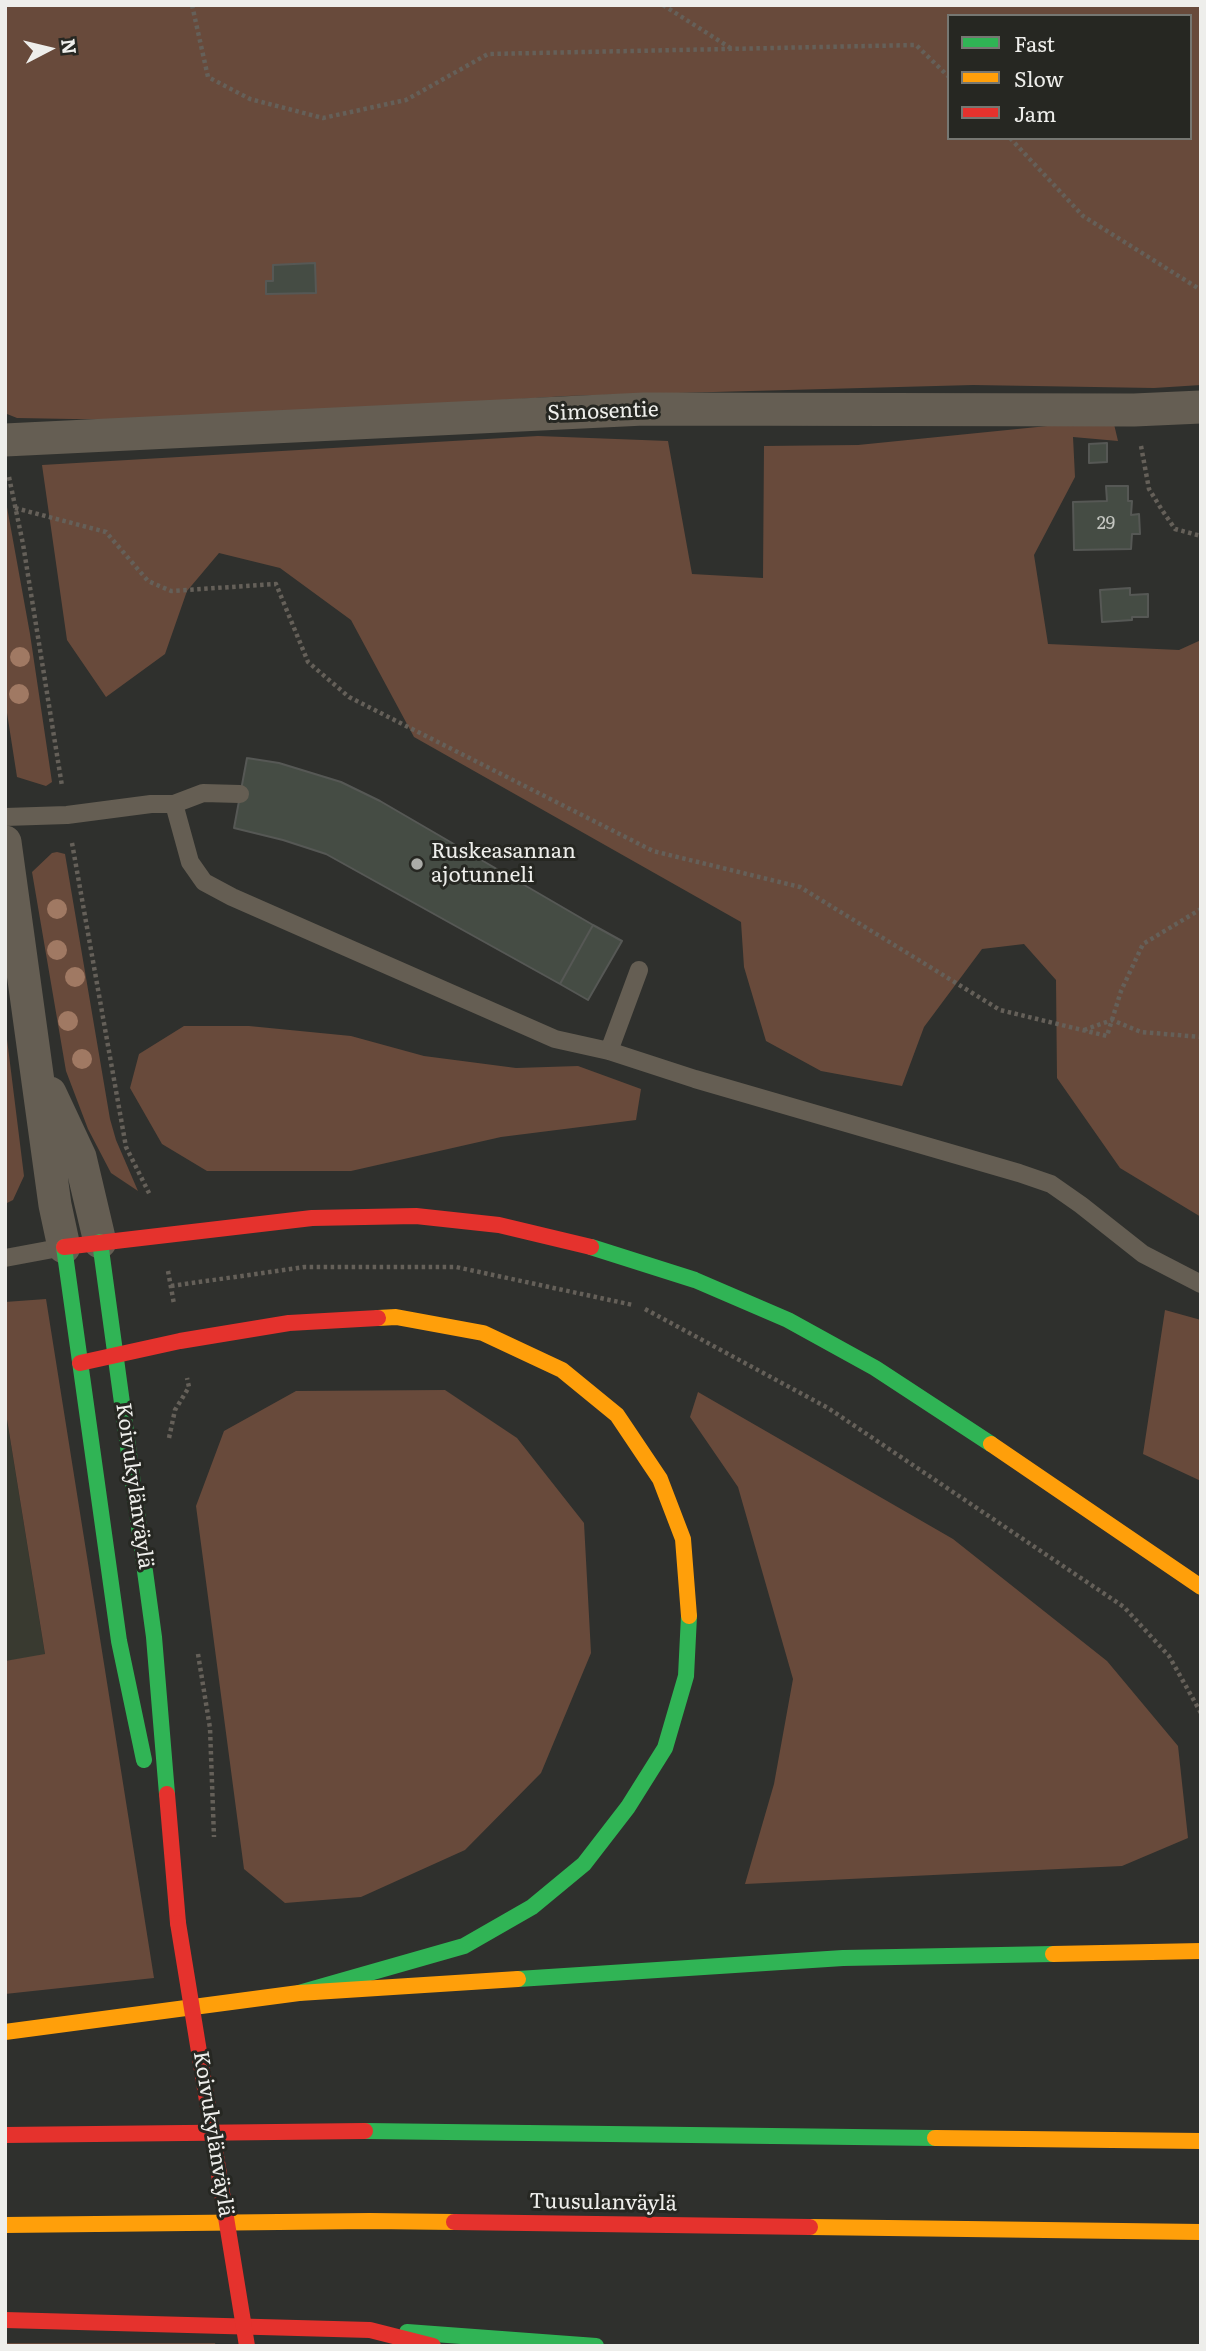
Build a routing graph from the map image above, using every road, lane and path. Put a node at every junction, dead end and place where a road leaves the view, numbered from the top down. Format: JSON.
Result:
{"nodes":[{"id":1,"x":192,"y":5,"type":"edge"},
{"id":2,"x":663,"y":5,"type":"edge"},
{"id":3,"x":733,"y":50,"type":"junction"},
{"id":4,"x":947,"y":75,"type":"edge"},
{"id":5,"x":1012,"y":140,"type":"edge"},
{"id":6,"x":1201,"y":290,"type":"edge"},
{"id":7,"x":1201,"y":407,"type":"edge"},
{"id":8,"x":1134,"y":410,"type":"junction"},
{"id":9,"x":6,"y":457,"type":"edge"},
{"id":10,"x":15,"y":508,"type":"junction"},
{"id":11,"x":1201,"y":537,"type":"edge"},
{"id":12,"x":240,"y":794,"type":"dead end"},
{"id":13,"x":174,"y":804,"type":"junction"},
{"id":14,"x":67,"y":815,"type":"junction"},
{"id":15,"x":5,"y":817,"type":"edge"},
{"id":16,"x":5,"y":842,"type":"edge"},
{"id":17,"x":1201,"y":909,"type":"edge"},
{"id":18,"x":639,"y":970,"type":"dead end"},
{"id":19,"x":1112,"y":1020,"type":"junction"},
{"id":20,"x":1083,"y":1031,"type":"junction"},
{"id":21,"x":1201,"y":1037,"type":"edge"},
{"id":22,"x":609,"y":1051,"type":"junction"},
{"id":23,"x":35,"y":1062,"type":"junction"},
{"id":24,"x":162,"y":1234,"type":"junction"},
{"id":25,"x":100,"y":1242,"type":"junction"},
{"id":26,"x":64,"y":1247,"type":"junction"},
{"id":27,"x":5,"y":1258,"type":"edge"},
{"id":28,"x":1201,"y":1284,"type":"edge"},
{"id":29,"x":171,"y":1286,"type":"junction"},
{"id":30,"x":180,"y":1340,"type":"junction"},
{"id":31,"x":115,"y":1356,"type":"junction"},
{"id":32,"x":79,"y":1363,"type":"junction"},
{"id":33,"x":167,"y":1449,"type":"dead end"},
{"id":34,"x":1201,"y":1587,"type":"edge"},
{"id":35,"x":197,"y":1648,"type":"dead end"},
{"id":36,"x":1201,"y":1713,"type":"edge"},
{"id":37,"x":214,"y":1839,"type":"dead end"},
{"id":38,"x":178,"y":1923,"type":"junction"},
{"id":39,"x":1201,"y":1951,"type":"edge"},
{"id":40,"x":299,"y":1993,"type":"junction"},
{"id":41,"x":5,"y":2032,"type":"edge"},
{"id":42,"x":5,"y":2135,"type":"edge"},
{"id":43,"x":1201,"y":2141,"type":"edge"},
{"id":44,"x":5,"y":2225,"type":"edge"},
{"id":45,"x":1201,"y":2232,"type":"edge"},
{"id":46,"x":5,"y":2320,"type":"edge"},
{"id":47,"x":370,"y":2330,"type":"junction"},
{"id":48,"x":247,"y":2346,"type":"edge"},
{"id":49,"x":433,"y":2346,"type":"edge"},
{"id":50,"x":596,"y":2346,"type":"edge"}],
"edges":[{"from":1,"to":3,"type":"path"},
{"from":2,"to":3,"type":"path"},
{"from":3,"to":4,"type":"path"},
{"from":5,"to":6,"type":"path"},
{"from":7,"to":8,"type":"street","name":"Simosentie"},
{"from":8,"to":9,"type":"street","name":"Simosentie"},
{"from":8,"to":11,"type":"path"},
{"from":9,"to":10,"type":"path"},
{"from":10,"to":14,"type":"path"},
{"from":10,"to":20,"type":"path"},
{"from":12,"to":13,"type":"lane"},
{"from":13,"to":14,"type":"lane"},
{"from":13,"to":22,"type":"lane"},
{"from":14,"to":15,"type":"lane"},
{"from":14,"to":24,"type":"path"},
{"from":16,"to":23,"type":"street","name":"Koivukylänväylä"},
{"from":17,"to":19,"type":"path"},
{"from":18,"to":22,"type":"lane"},
{"from":19,"to":20,"type":"path"},
{"from":19,"to":20,"type":"path"},
{"from":19,"to":21,"type":"path"},
{"from":22,"to":28,"type":"lane"},
{"from":23,"to":25,"type":"street","name":"Koivukylänväylä"},
{"from":23,"to":26,"type":"street","name":"Koivukylänväylä"},
{"from":24,"to":25,"type":"main road"},
{"from":24,"to":29,"type":"path"},
{"from":24,"to":34,"type":"main road"},
{"from":25,"to":26,"type":"main road"},
{"from":25,"to":31,"type":"main road","name":"Koivukylänväylä"},
{"from":26,"to":27,"type":"lane"},
{"from":26,"to":32,"type":"main road","name":"Koivukylänväylä"},
{"from":29,"to":30,"type":"path"},
{"from":29,"to":36,"type":"path"},
{"from":30,"to":31,"type":"main road"},
{"from":30,"to":33,"type":"path"},
{"from":30,"to":40,"type":"main road"},
{"from":31,"to":32,"type":"main road"},
{"from":31,"to":38,"type":"main road","name":"Koivukylänväylä"},
{"from":32,"to":38,"type":"main road","name":"Koivukylänväylä"},
{"from":35,"to":37,"type":"path"},
{"from":38,"to":48,"type":"main road","name":"Koivukylänväylä","bridge":true},
{"from":39,"to":40,"type":"main road"},
{"from":40,"to":41,"type":"main road"},
{"from":42,"to":43,"type":"main road"},
{"from":44,"to":45,"type":"main road","name":"Tuusulanväylä"},
{"from":46,"to":47,"type":"main road"},
{"from":47,"to":49,"type":"main road"},
{"from":47,"to":50,"type":"main road"}]}
